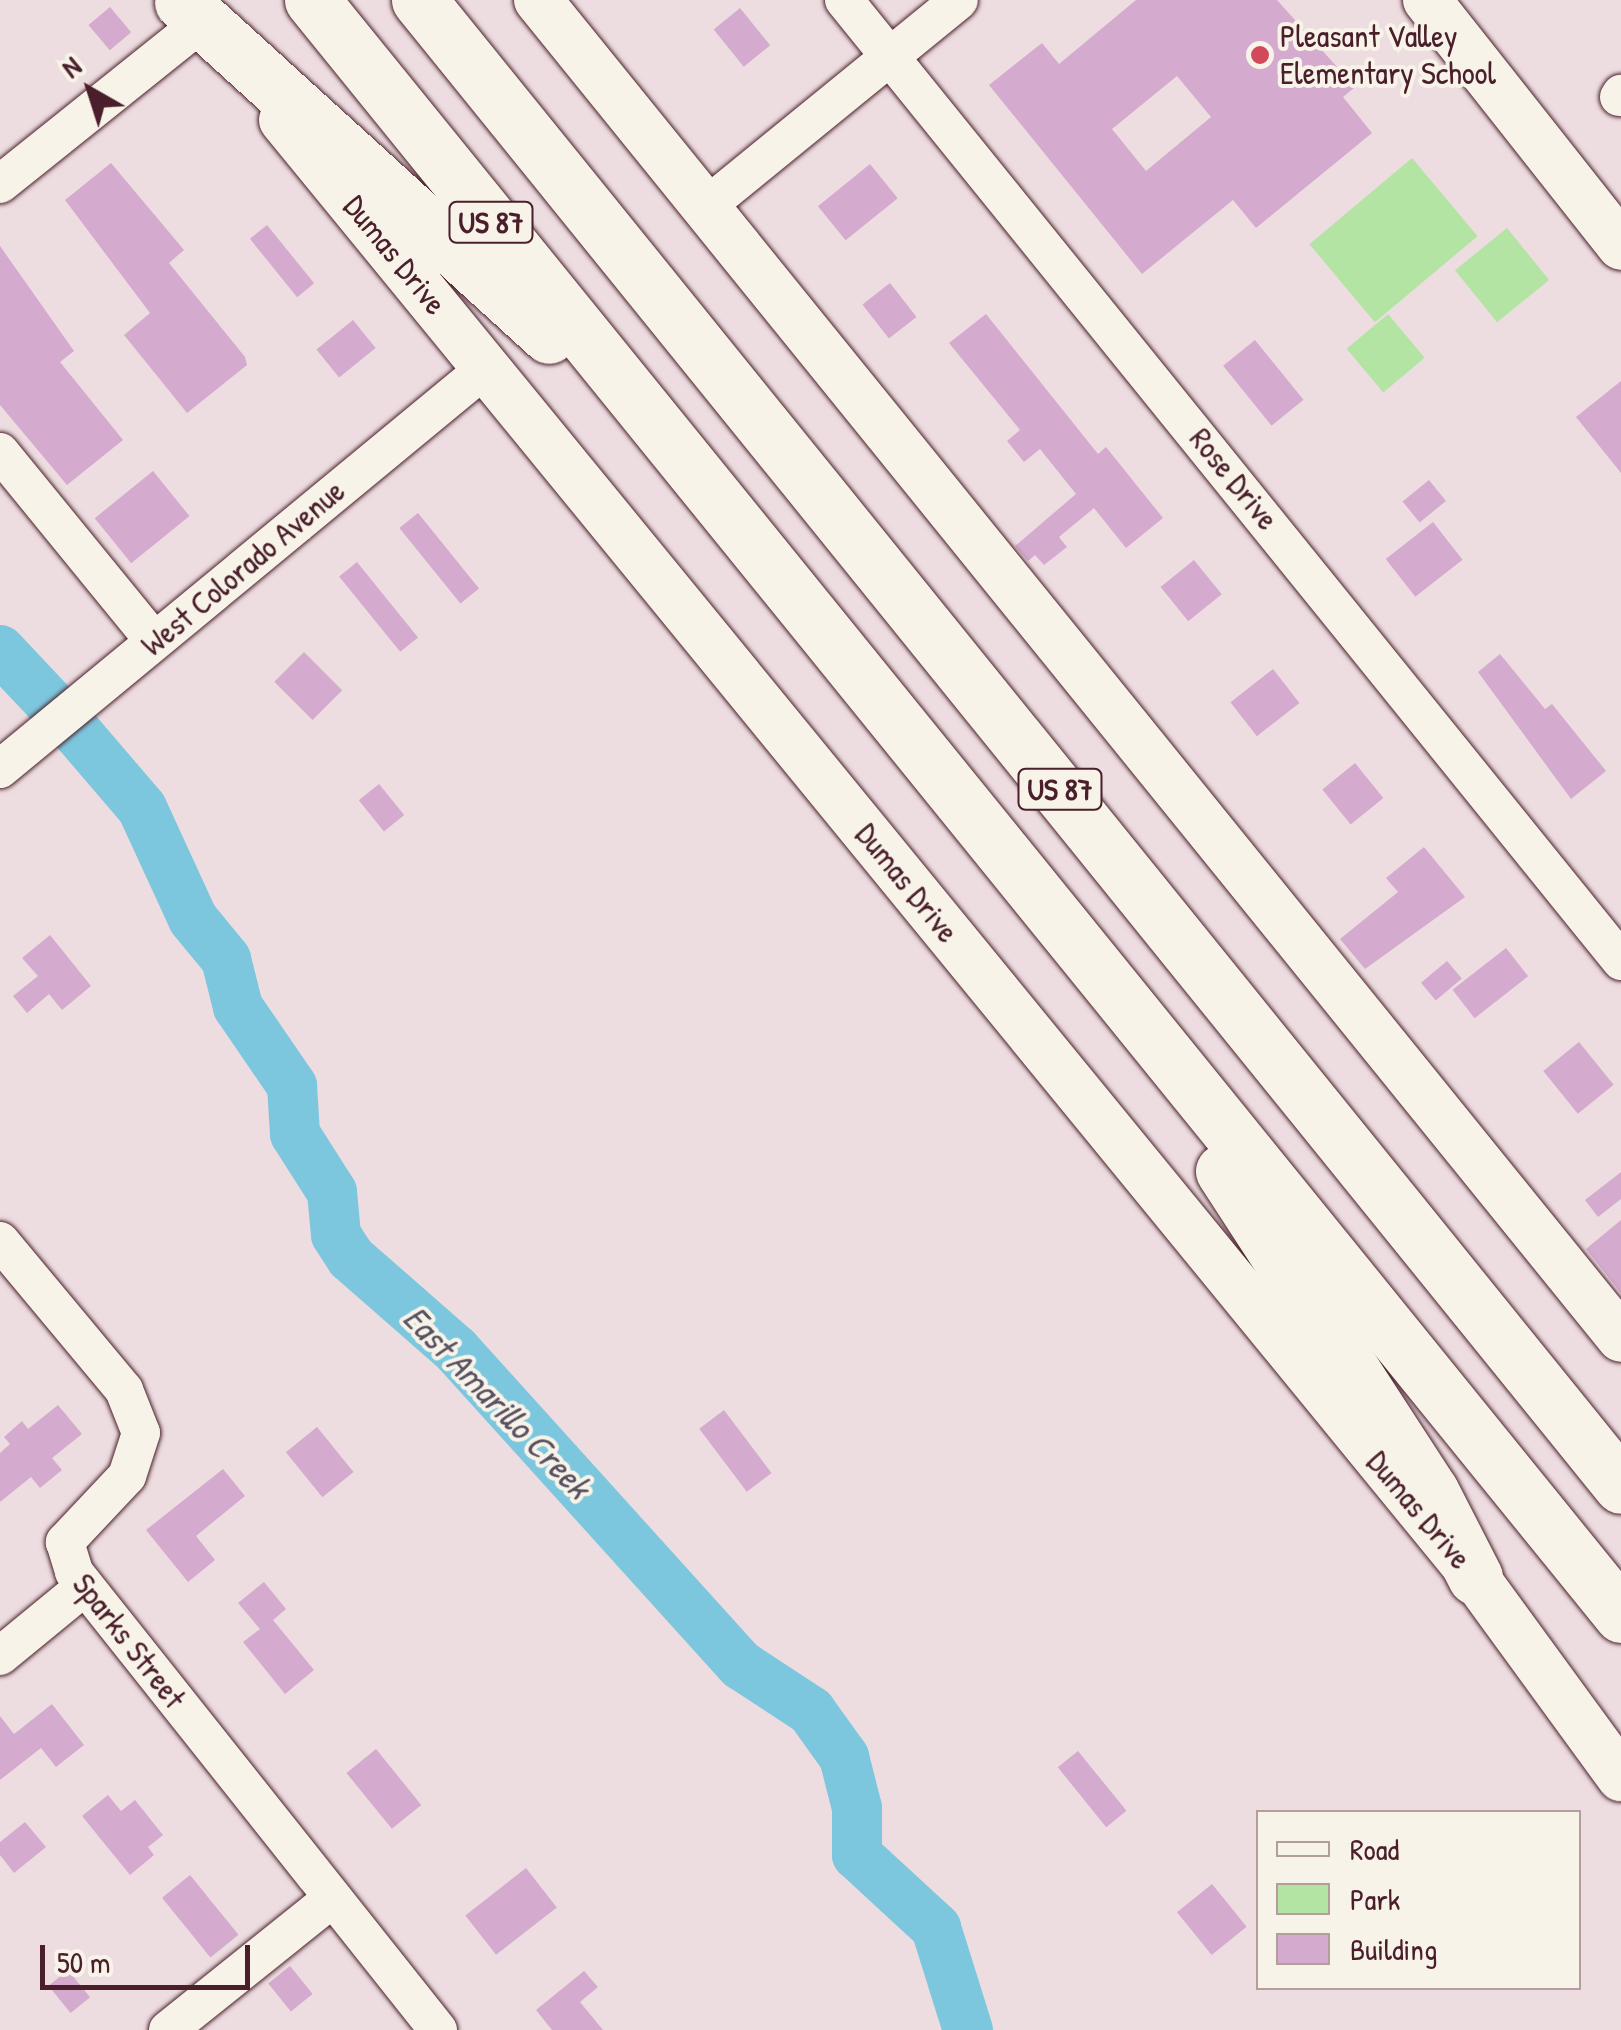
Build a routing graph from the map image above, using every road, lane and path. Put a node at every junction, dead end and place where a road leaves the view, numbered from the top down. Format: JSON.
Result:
{"nodes":[{"id":1,"x":312,"y":0,"type":"edge"},
{"id":2,"x":419,"y":0,"type":"edge"},
{"id":3,"x":460,"y":0,"type":"edge"},
{"id":4,"x":538,"y":0,"type":"edge"},
{"id":5,"x":844,"y":0,"type":"edge"},
{"id":6,"x":959,"y":0,"type":"edge"},
{"id":7,"x":1427,"y":0,"type":"edge"},
{"id":8,"x":187,"y":9,"type":"edge"},
{"id":9,"x":890,"y":56,"type":"junction"},
{"id":10,"x":0,"y":184,"type":"edge"},
{"id":11,"x":703,"y":208,"type":"junction"},
{"id":12,"x":1621,"y":246,"type":"edge"},
{"id":13,"x":650,"y":281,"type":"junction"},
{"id":14,"x":486,"y":368,"type":"junction"},
{"id":15,"x":670,"y":444,"type":"junction"},
{"id":16,"x":0,"y":452,"type":"edge"},
{"id":17,"x":154,"y":642,"type":"junction"},
{"id":18,"x":0,"y":769,"type":"edge"},
{"id":19,"x":1621,"y":960,"type":"edge"},
{"id":20,"x":1120,"y":1002,"type":"junction"},
{"id":21,"x":0,"y":1240,"type":"edge"},
{"id":22,"x":1470,"y":1297,"type":"junction"},
{"id":23,"x":1621,"y":1338,"type":"edge"},
{"id":24,"x":1621,"y":1434,"type":"edge"},
{"id":25,"x":1621,"y":1486,"type":"edge"},
{"id":26,"x":1475,"y":1577,"type":"junction"},
{"id":27,"x":84,"y":1587,"type":"junction"},
{"id":28,"x":1621,"y":1614,"type":"edge"},
{"id":29,"x":0,"y":1656,"type":"edge"},
{"id":30,"x":1621,"y":1776,"type":"edge"},
{"id":31,"x":333,"y":1898,"type":"junction"},
{"id":32,"x":168,"y":2030,"type":"edge"},
{"id":33,"x":438,"y":2030,"type":"edge"}],
"edges":[{"from":1,"to":15,"type":"highway","number":"US 87"},
{"from":2,"to":13,"type":"highway","number":"US 87"},
{"from":3,"to":13,"type":"highway"},
{"from":4,"to":11,"type":"main road"},
{"from":5,"to":9,"type":"street","name":"Rose Drive"},
{"from":6,"to":9,"type":"street"},
{"from":7,"to":12,"type":"main road"},
{"from":8,"to":10,"type":"street"},
{"from":8,"to":14,"type":"main road","name":"Dumas Drive"},
{"from":8,"to":15,"type":"highway"},
{"from":9,"to":11,"type":"street"},
{"from":9,"to":19,"type":"street","name":"Rose Drive"},
{"from":11,"to":23,"type":"main road"},
{"from":13,"to":22,"type":"highway","number":"US 87"},
{"from":14,"to":17,"type":"street","name":"West Colorado Avenue"},
{"from":14,"to":26,"type":"main road","name":"Dumas Drive"},
{"from":15,"to":20,"type":"highway","number":"US 87"},
{"from":16,"to":17,"type":"street"},
{"from":17,"to":18,"type":"street","name":"West Colorado Avenue"},
{"from":20,"to":26,"type":"highway"},
{"from":20,"to":28,"type":"highway","number":"US 87"},
{"from":21,"to":27,"type":"street","name":"Sparks Street"},
{"from":22,"to":24,"type":"highway"},
{"from":22,"to":25,"type":"highway","number":"US 87"},
{"from":26,"to":30,"type":"main road","name":"Dumas Drive"},
{"from":27,"to":29,"type":"street"},
{"from":27,"to":31,"type":"street","name":"Sparks Street"},
{"from":31,"to":32,"type":"street"},
{"from":31,"to":33,"type":"street","name":"Sparks Street"}]}
